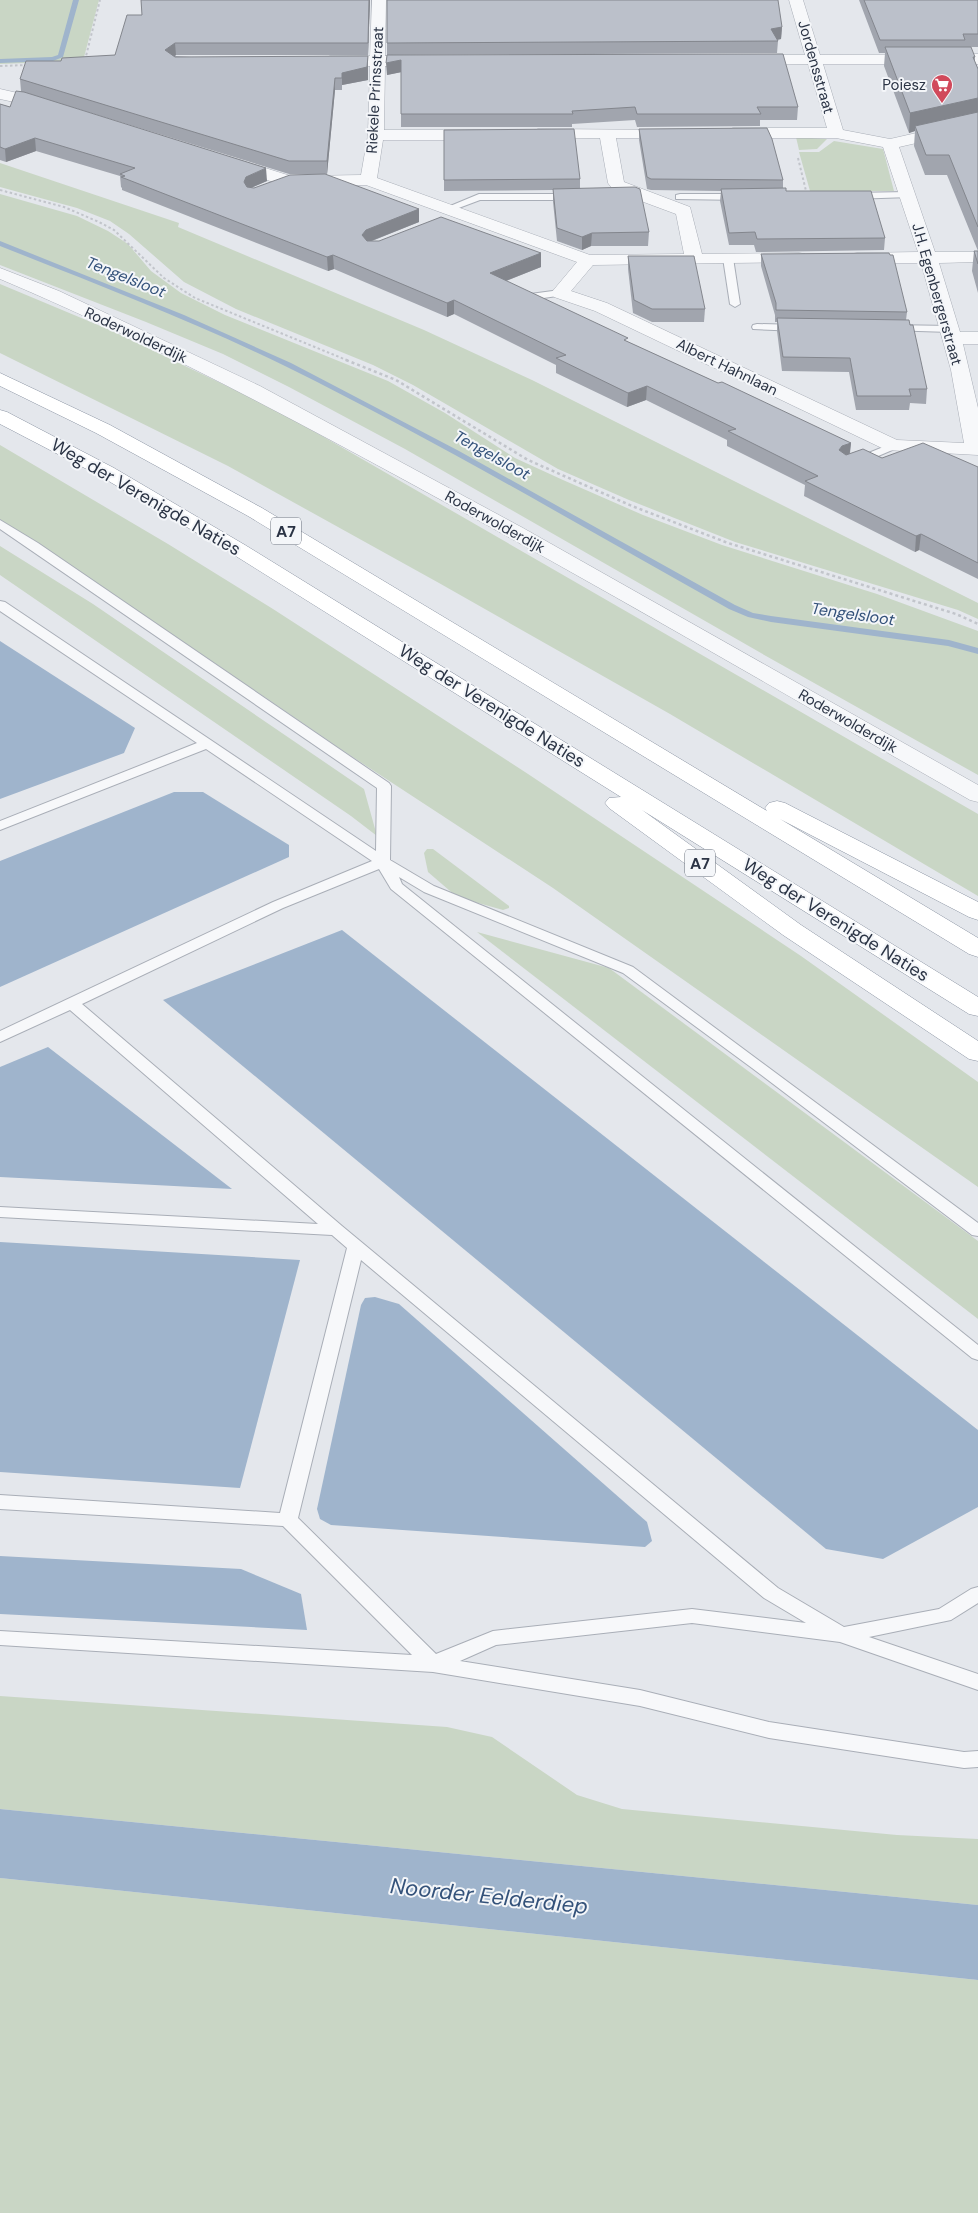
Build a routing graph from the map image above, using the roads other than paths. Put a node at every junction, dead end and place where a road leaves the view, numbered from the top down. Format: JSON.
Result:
{"nodes":[{"id":1,"x":379,"y":0,"type":"edge"},
{"id":2,"x":796,"y":0,"type":"edge"},
{"id":3,"x":815,"y":59,"type":"junction"},
{"id":4,"x":978,"y":59,"type":"edge"},
{"id":5,"x":735,"y":60,"type":"edge"},
{"id":6,"x":377,"y":61,"type":"junction"},
{"id":7,"x":437,"y":61,"type":"edge"},
{"id":8,"x":320,"y":62,"type":"edge"},
{"id":9,"x":0,"y":94,"type":"edge"},
{"id":10,"x":66,"y":110,"type":"edge"},
{"id":11,"x":978,"y":124,"type":"edge"},
{"id":12,"x":695,"y":133,"type":"edge"},
{"id":13,"x":714,"y":133,"type":"edge"},
{"id":14,"x":836,"y":133,"type":"junction"},
{"id":15,"x":520,"y":134,"type":"edge"},
{"id":16,"x":607,"y":134,"type":"junction"},
{"id":17,"x":376,"y":135,"type":"junction"},
{"id":18,"x":492,"y":135,"type":"edge"},
{"id":19,"x":890,"y":144,"type":"junction"},
{"id":20,"x":214,"y":158,"type":"edge"},
{"id":21,"x":368,"y":180,"type":"junction"},
{"id":22,"x":288,"y":181,"type":"junction"},
{"id":23,"x":254,"y":195,"type":"edge"},
{"id":24,"x":907,"y":195,"type":"junction"},
{"id":25,"x":567,"y":196,"type":"edge"},
{"id":26,"x":758,"y":196,"type":"edge"},
{"id":27,"x":808,"y":196,"type":"edge"},
{"id":28,"x":680,"y":197,"type":"dead end"},
{"id":29,"x":455,"y":212,"type":"junction"},
{"id":30,"x":436,"y":225,"type":"edge"},
{"id":31,"x":978,"y":257,"type":"edge"},
{"id":32,"x":694,"y":258,"type":"junction"},
{"id":33,"x":728,"y":258,"type":"junction"},
{"id":34,"x":814,"y":258,"type":"edge"},
{"id":35,"x":843,"y":258,"type":"edge"},
{"id":36,"x":929,"y":258,"type":"junction"},
{"id":37,"x":588,"y":260,"type":"junction"},
{"id":38,"x":0,"y":273,"type":"edge"},
{"id":39,"x":560,"y":293,"type":"junction"},
{"id":40,"x":523,"y":298,"type":"edge"},
{"id":41,"x":735,"y":304,"type":"dead end"},
{"id":42,"x":757,"y":327,"type":"dead end"},
{"id":43,"x":814,"y":328,"type":"edge"},
{"id":44,"x":882,"y":328,"type":"edge"},
{"id":45,"x":951,"y":333,"type":"junction"},
{"id":46,"x":978,"y":338,"type":"edge"},
{"id":47,"x":0,"y":379,"type":"edge"},
{"id":48,"x":0,"y":416,"type":"edge"},
{"id":49,"x":976,"y":439,"type":"edge"},
{"id":50,"x":893,"y":446,"type":"junction"},
{"id":51,"x":846,"y":465,"type":"edge"},
{"id":52,"x":0,"y":524,"type":"edge"},
{"id":53,"x":0,"y":606,"type":"edge"},
{"id":54,"x":427,"y":666,"type":"junction"},
{"id":55,"x":564,"y":698,"type":"junction"},
{"id":56,"x":207,"y":744,"type":"junction"},
{"id":57,"x":978,"y":795,"type":"edge"},
{"id":58,"x":0,"y":826,"type":"edge"},
{"id":59,"x":383,"y":862,"type":"junction"},
{"id":60,"x":978,"y":912,"type":"edge"},
{"id":61,"x":978,"y":949,"type":"edge"},
{"id":62,"x":72,"y":1004,"type":"junction"},
{"id":63,"x":978,"y":1008,"type":"edge"},
{"id":64,"x":0,"y":1037,"type":"edge"},
{"id":65,"x":978,"y":1053,"type":"edge"},
{"id":66,"x":0,"y":1212,"type":"edge"},
{"id":67,"x":336,"y":1230,"type":"junction"},
{"id":68,"x":978,"y":1231,"type":"edge"},
{"id":69,"x":356,"y":1245,"type":"junction"},
{"id":70,"x":978,"y":1354,"type":"edge"},
{"id":71,"x":0,"y":1502,"type":"edge"},
{"id":72,"x":288,"y":1520,"type":"junction"},
{"id":73,"x":978,"y":1594,"type":"edge"},
{"id":74,"x":841,"y":1635,"type":"junction"},
{"id":75,"x":0,"y":1638,"type":"edge"},
{"id":76,"x":433,"y":1664,"type":"junction"},
{"id":77,"x":978,"y":1682,"type":"edge"},
{"id":78,"x":978,"y":1759,"type":"edge"}],
"edges":[{"from":1,"to":6,"type":"street","name":"Riekele Prinsstraat"},
{"from":2,"to":3,"type":"street","name":"Jordensstraat"},
{"from":3,"to":4,"type":"street"},
{"from":3,"to":5,"type":"street"},
{"from":3,"to":14,"type":"street","name":"Jordensstraat"},
{"from":6,"to":7,"type":"street"},
{"from":6,"to":8,"type":"street"},
{"from":6,"to":17,"type":"street","name":"Riekele Prinsstraat"},
{"from":9,"to":10,"type":"street"},
{"from":11,"to":19,"type":"street"},
{"from":12,"to":16,"type":"street"},
{"from":13,"to":14,"type":"street"},
{"from":14,"to":19,"type":"street"},
{"from":15,"to":16,"type":"street"},
{"from":16,"to":32,"type":"street"},
{"from":17,"to":18,"type":"street"},
{"from":17,"to":21,"type":"street","name":"Riekele Prinsstraat"},
{"from":19,"to":24,"type":"street","name":"J.H. Egenbergerstraat"},
{"from":20,"to":22,"type":"street"},
{"from":21,"to":22,"type":"street"},
{"from":21,"to":29,"type":"street"},
{"from":22,"to":23,"type":"street"},
{"from":24,"to":27,"type":"lane"},
{"from":24,"to":36,"type":"street","name":"J.H. Egenbergerstraat"},
{"from":25,"to":29,"type":"lane"},
{"from":26,"to":28,"type":"lane"},
{"from":29,"to":30,"type":"street"},
{"from":29,"to":37,"type":"street"},
{"from":31,"to":36,"type":"street"},
{"from":32,"to":33,"type":"street"},
{"from":32,"to":37,"type":"street"},
{"from":33,"to":34,"type":"street"},
{"from":33,"to":41,"type":"lane"},
{"from":35,"to":36,"type":"street"},
{"from":36,"to":45,"type":"street","name":"J.H. Egenbergerstraat"},
{"from":37,"to":39,"type":"street"},
{"from":38,"to":57,"type":"street","name":"Roderwolderdijk"},
{"from":39,"to":40,"type":"lane","name":"Albert Hahnlaan"},
{"from":39,"to":50,"type":"street","name":"Albert Hahnlaan"},
{"from":42,"to":43,"type":"lane"},
{"from":44,"to":45,"type":"lane"},
{"from":45,"to":46,"type":"street"},
{"from":45,"to":49,"type":"street","name":"J.H. Egenbergerstraat"},
{"from":47,"to":55,"type":"highway","name":"Weg der Verenigde Naties","number":"A7"},
{"from":48,"to":54,"type":"highway","name":"Weg der Verenigde Naties","number":"A7"},
{"from":49,"to":50,"type":"street","name":"Albert Hahnlaan"},
{"from":50,"to":51,"type":"lane","name":"Albert Hahnlaan"},
{"from":52,"to":59,"type":"lane"},
{"from":53,"to":56,"type":"lane"},
{"from":54,"to":63,"type":"highway","name":"Weg der Verenigde Naties","number":"A7"},
{"from":54,"to":65,"type":"highway","number":"A7"},
{"from":55,"to":60,"type":"highway","number":"A7"},
{"from":55,"to":61,"type":"highway","name":"Weg der Verenigde Naties","number":"A7"},
{"from":56,"to":58,"type":"lane"},
{"from":56,"to":59,"type":"lane"},
{"from":59,"to":62,"type":"lane"},
{"from":59,"to":68,"type":"lane"},
{"from":59,"to":70,"type":"lane"},
{"from":62,"to":64,"type":"lane"},
{"from":62,"to":67,"type":"lane"},
{"from":66,"to":67,"type":"lane"},
{"from":67,"to":69,"type":"lane"},
{"from":69,"to":72,"type":"lane"},
{"from":69,"to":74,"type":"lane"},
{"from":71,"to":72,"type":"lane"},
{"from":72,"to":76,"type":"lane"},
{"from":73,"to":74,"type":"lane"},
{"from":74,"to":76,"type":"lane"},
{"from":74,"to":77,"type":"lane"},
{"from":75,"to":76,"type":"lane"},
{"from":76,"to":78,"type":"lane"}]}
